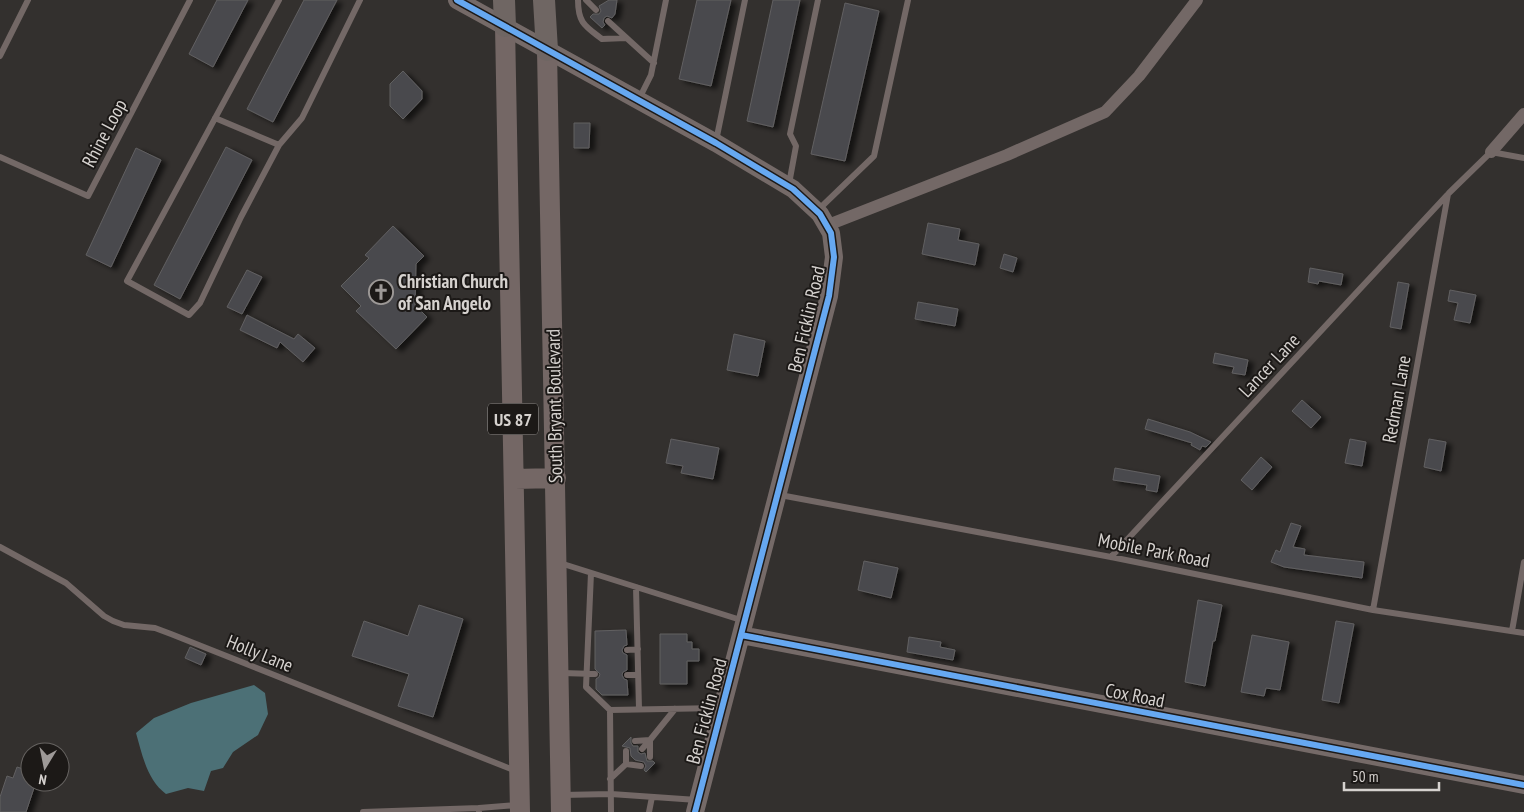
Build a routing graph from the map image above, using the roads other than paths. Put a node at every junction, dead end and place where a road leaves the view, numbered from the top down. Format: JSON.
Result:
{"nodes":[{"id":1,"x":28,"y":0,"type":"edge"},
{"id":2,"x":190,"y":0,"type":"edge"},
{"id":3,"x":279,"y":0,"type":"edge"},
{"id":4,"x":360,"y":0,"type":"edge"},
{"id":5,"x":457,"y":0,"type":"edge"},
{"id":6,"x":504,"y":0,"type":"edge"},
{"id":7,"x":544,"y":0,"type":"edge"},
{"id":8,"x":578,"y":0,"type":"edge"},
{"id":9,"x":586,"y":0,"type":"edge"},
{"id":10,"x":666,"y":0,"type":"edge"},
{"id":11,"x":745,"y":0,"type":"edge"},
{"id":12,"x":818,"y":0,"type":"edge"},
{"id":13,"x":908,"y":0,"type":"edge"},
{"id":14,"x":1197,"y":0,"type":"edge"},
{"id":15,"x":596,"y":10,"type":"dead end"},
{"id":16,"x":608,"y":21,"type":"dead end"},
{"id":17,"x":505,"y":26,"type":"junction"},
{"id":18,"x":626,"y":38,"type":"junction"},
{"id":19,"x":547,"y":50,"type":"junction"},
{"id":20,"x":0,"y":56,"type":"edge"},
{"id":21,"x":654,"y":63,"type":"junction"},
{"id":22,"x":638,"y":100,"type":"junction"},
{"id":23,"x":1524,"y":114,"type":"edge"},
{"id":24,"x":215,"y":118,"type":"junction"},
{"id":25,"x":716,"y":143,"type":"junction"},
{"id":26,"x":279,"y":145,"type":"junction"},
{"id":27,"x":1491,"y":152,"type":"junction"},
{"id":28,"x":0,"y":157,"type":"edge"},
{"id":29,"x":1524,"y":158,"type":"edge"},
{"id":30,"x":788,"y":186,"type":"junction"},
{"id":31,"x":1449,"y":193,"type":"junction"},
{"id":32,"x":816,"y":211,"type":"junction"},
{"id":33,"x":828,"y":225,"type":"junction"},
{"id":34,"x":556,"y":478,"type":"junction"},
{"id":35,"x":515,"y":479,"type":"junction"},
{"id":36,"x":778,"y":494,"type":"junction"},
{"id":37,"x":0,"y":547,"type":"edge"},
{"id":38,"x":1111,"y":557,"type":"junction"},
{"id":39,"x":557,"y":562,"type":"junction"},
{"id":40,"x":1524,"y":562,"type":"edge"},
{"id":41,"x":590,"y":572,"type":"junction"},
{"id":42,"x":636,"y":587,"type":"junction"},
{"id":43,"x":1373,"y":610,"type":"junction"},
{"id":44,"x":743,"y":628,"type":"junction"},
{"id":45,"x":1512,"y":631,"type":"junction"},
{"id":46,"x":1524,"y":633,"type":"edge"},
{"id":47,"x":588,"y":649,"type":"junction"},
{"id":48,"x":595,"y":649,"type":"dead end"},
{"id":49,"x":638,"y":649,"type":"junction"},
{"id":50,"x":627,"y":650,"type":"dead end"},
{"id":51,"x":559,"y":673,"type":"junction"},
{"id":52,"x":586,"y":674,"type":"junction"},
{"id":53,"x":596,"y":674,"type":"dead end"},
{"id":54,"x":627,"y":675,"type":"dead end"},
{"id":55,"x":638,"y":675,"type":"junction"},
{"id":56,"x":722,"y":708,"type":"junction"},
{"id":57,"x":639,"y":709,"type":"junction"},
{"id":58,"x":676,"y":709,"type":"junction"},
{"id":59,"x":610,"y":710,"type":"junction"},
{"id":60,"x":650,"y":740,"type":"junction"},
{"id":61,"x":635,"y":741,"type":"dead end"},
{"id":62,"x":642,"y":749,"type":"dead end"},
{"id":63,"x":626,"y":751,"type":"dead end"},
{"id":64,"x":650,"y":757,"type":"dead end"},
{"id":65,"x":632,"y":758,"type":"dead end"},
{"id":66,"x":626,"y":764,"type":"junction"},
{"id":67,"x":641,"y":766,"type":"dead end"},
{"id":68,"x":520,"y":773,"type":"junction"},
{"id":69,"x":610,"y":779,"type":"junction"},
{"id":70,"x":1524,"y":785,"type":"edge"},
{"id":71,"x":610,"y":794,"type":"junction"},
{"id":72,"x":652,"y":797,"type":"junction"},
{"id":73,"x":561,"y":804,"type":"edge"},
{"id":74,"x":697,"y":806,"type":"edge"},
{"id":75,"x":520,"y":808,"type":"edge"},
{"id":76,"x":479,"y":810,"type":"edge"},
{"id":77,"x":427,"y":811,"type":"edge"},
{"id":78,"x":363,"y":812,"type":"edge"},
{"id":79,"x":611,"y":812,"type":"edge"},
{"id":80,"x":649,"y":812,"type":"edge"}],
"edges":[{"from":1,"to":20,"type":"lane"},
{"from":2,"to":28,"type":"lane","name":"Rhine Loop"},
{"from":3,"to":24,"type":"lane"},
{"from":4,"to":26,"type":"lane"},
{"from":5,"to":17,"type":"street","name":"Ben Ficklin Road"},
{"from":6,"to":17,"type":"highway","number":"US 87"},
{"from":7,"to":19,"type":"highway","name":"South Bryant Boulevard","number":"US 87"},
{"from":8,"to":18,"type":"lane"},
{"from":9,"to":15,"type":"lane"},
{"from":10,"to":21,"type":"lane"},
{"from":11,"to":25,"type":"lane"},
{"from":12,"to":30,"type":"lane"},
{"from":13,"to":32,"type":"lane"},
{"from":14,"to":33,"type":"street"},
{"from":16,"to":18,"type":"lane"},
{"from":17,"to":19,"type":"street","name":"Ben Ficklin Road"},
{"from":17,"to":35,"type":"main road","number":"US 87"},
{"from":18,"to":21,"type":"lane"},
{"from":19,"to":22,"type":"street","name":"Ben Ficklin Road"},
{"from":19,"to":34,"type":"main road","name":"South Bryant Boulevard","number":"US 87"},
{"from":21,"to":22,"type":"lane"},
{"from":22,"to":25,"type":"street","name":"Ben Ficklin Road"},
{"from":23,"to":27,"type":"street"},
{"from":24,"to":26,"type":"lane"},
{"from":24,"to":26,"type":"lane"},
{"from":25,"to":30,"type":"street","name":"Ben Ficklin Road"},
{"from":27,"to":29,"type":"lane"},
{"from":27,"to":31,"type":"lane","name":"Lancer Lane"},
{"from":30,"to":32,"type":"street","name":"Ben Ficklin Road"},
{"from":31,"to":38,"type":"lane","name":"Lancer Lane"},
{"from":31,"to":43,"type":"lane","name":"Redman Lane"},
{"from":32,"to":33,"type":"street","name":"Ben Ficklin Road"},
{"from":33,"to":36,"type":"street","name":"Ben Ficklin Road"},
{"from":34,"to":35,"type":"main road"},
{"from":34,"to":39,"type":"main road","name":"South Bryant Boulevard","number":"US 87"},
{"from":35,"to":68,"type":"main road","number":"US 87"},
{"from":36,"to":38,"type":"lane","name":"Mobile Park Road"},
{"from":36,"to":44,"type":"street","name":"Ben Ficklin Road"},
{"from":37,"to":68,"type":"lane","name":"Holly Lane"},
{"from":38,"to":43,"type":"lane","name":"Mobile Park Road"},
{"from":39,"to":41,"type":"lane"},
{"from":39,"to":51,"type":"main road","name":"South Bryant Boulevard","number":"US 87"},
{"from":40,"to":45,"type":"lane"},
{"from":41,"to":42,"type":"lane"},
{"from":41,"to":47,"type":"lane"},
{"from":42,"to":44,"type":"lane"},
{"from":42,"to":49,"type":"lane"},
{"from":43,"to":45,"type":"lane","name":"Mobile Park Road"},
{"from":44,"to":56,"type":"street","name":"Ben Ficklin Road"},
{"from":44,"to":70,"type":"street","name":"Cox Road"},
{"from":45,"to":46,"type":"lane","name":"Mobile Park Road"},
{"from":47,"to":48,"type":"lane"},
{"from":47,"to":52,"type":"lane"},
{"from":49,"to":50,"type":"lane"},
{"from":49,"to":55,"type":"lane"},
{"from":51,"to":52,"type":"lane"},
{"from":51,"to":73,"type":"main road","name":"South Bryant Boulevard","number":"US 87"},
{"from":52,"to":53,"type":"lane"},
{"from":52,"to":59,"type":"lane"},
{"from":54,"to":55,"type":"lane"},
{"from":55,"to":57,"type":"lane"},
{"from":56,"to":58,"type":"lane"},
{"from":56,"to":74,"type":"street","name":"Ben Ficklin Road"},
{"from":57,"to":58,"type":"lane"},
{"from":57,"to":59,"type":"lane"},
{"from":58,"to":60,"type":"lane"},
{"from":59,"to":69,"type":"lane"},
{"from":60,"to":61,"type":"lane"},
{"from":60,"to":62,"type":"lane"},
{"from":60,"to":64,"type":"lane"},
{"from":63,"to":66,"type":"lane"},
{"from":65,"to":66,"type":"lane"},
{"from":66,"to":67,"type":"lane"},
{"from":66,"to":69,"type":"lane"},
{"from":68,"to":75,"type":"main road","number":"US 87"},
{"from":69,"to":71,"type":"lane"},
{"from":71,"to":72,"type":"lane"},
{"from":71,"to":73,"type":"lane"},
{"from":71,"to":79,"type":"lane"},
{"from":72,"to":74,"type":"lane"},
{"from":72,"to":80,"type":"lane"},
{"from":75,"to":76,"type":"lane"},
{"from":76,"to":77,"type":"lane"},
{"from":77,"to":78,"type":"lane"}]}
